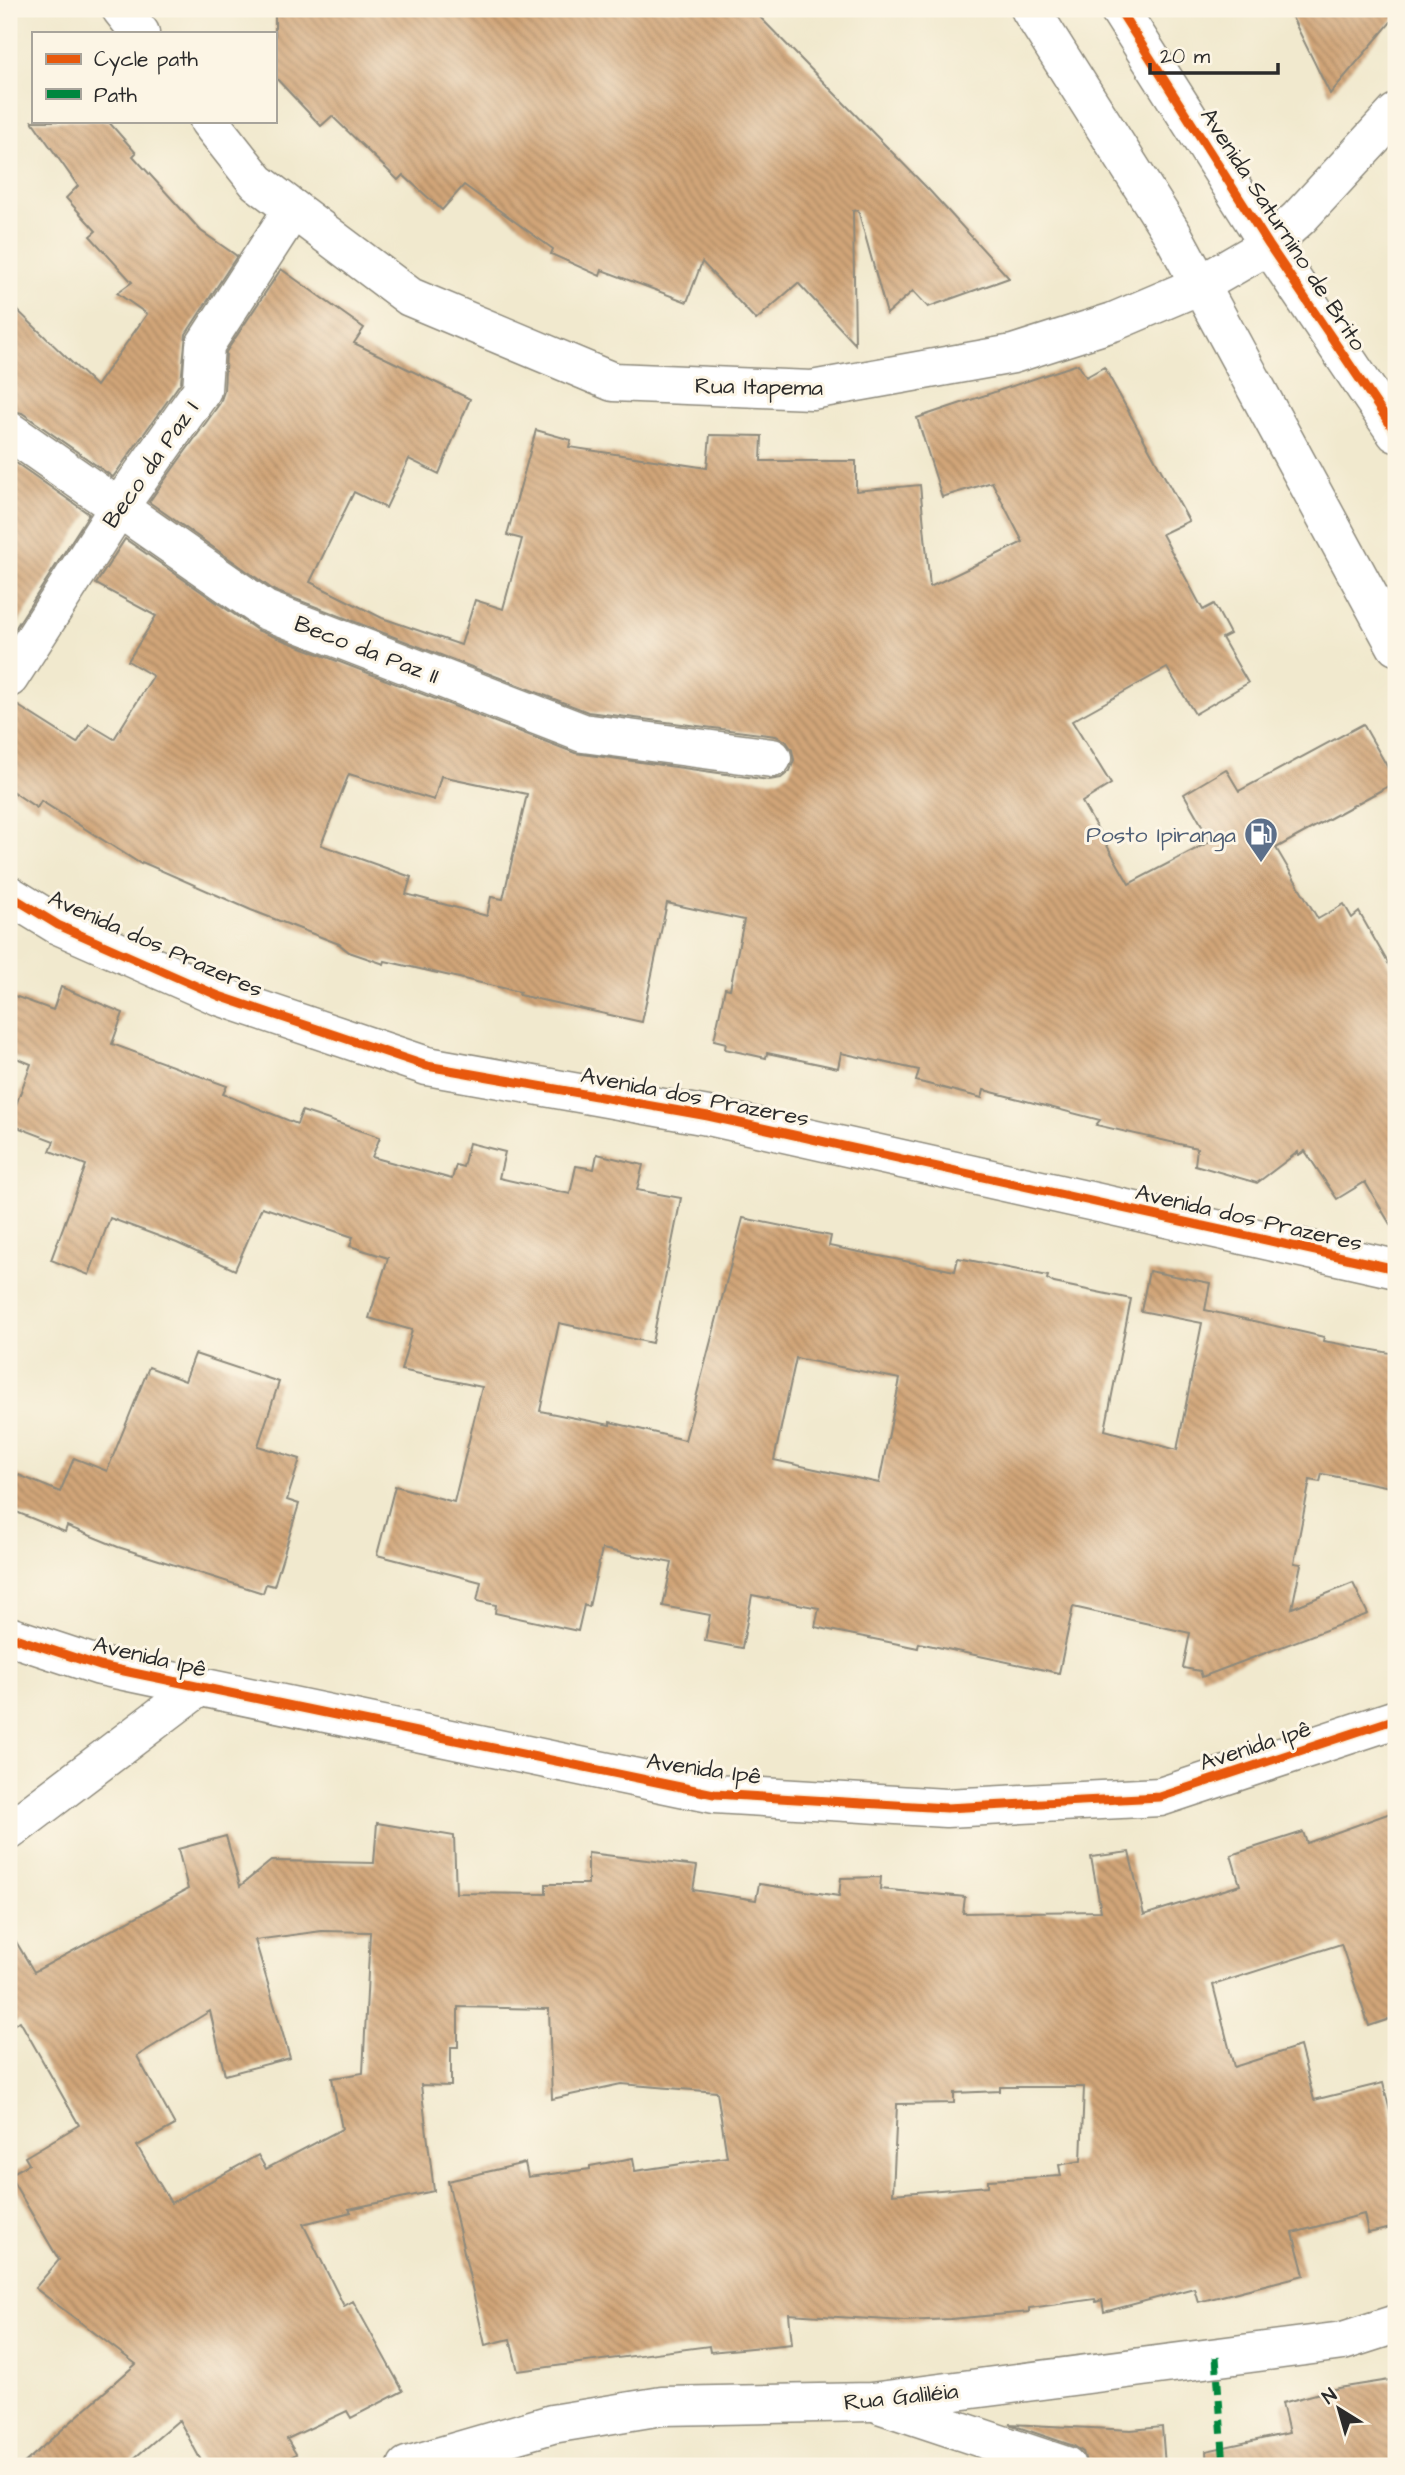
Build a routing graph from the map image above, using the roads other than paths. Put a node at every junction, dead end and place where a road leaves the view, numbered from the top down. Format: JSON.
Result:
{"nodes":[{"id":1,"x":121,"y":9,"type":"edge"},
{"id":2,"x":1030,"y":9,"type":"edge"},
{"id":3,"x":1119,"y":9,"type":"edge"},
{"id":4,"x":139,"y":32,"type":"edge"},
{"id":5,"x":1396,"y":113,"type":"edge"},
{"id":6,"x":210,"y":122,"type":"edge"},
{"id":7,"x":293,"y":209,"type":"junction"},
{"id":8,"x":1269,"y":245,"type":"junction"},
{"id":9,"x":1200,"y":285,"type":"junction"},
{"id":10,"x":9,"y":431,"type":"edge"},
{"id":11,"x":1396,"y":433,"type":"edge"},
{"id":12,"x":118,"y":507,"type":"junction"},
{"id":13,"x":1396,"y":646,"type":"edge"},
{"id":14,"x":9,"y":678,"type":"edge"},
{"id":15,"x":772,"y":758,"type":"dead end"},
{"id":16,"x":9,"y":895,"type":"edge"},
{"id":17,"x":1396,"y":1269,"type":"edge"},
{"id":18,"x":9,"y":1636,"type":"edge"},
{"id":19,"x":199,"y":1687,"type":"junction"},
{"id":20,"x":1396,"y":1719,"type":"edge"},
{"id":21,"x":9,"y":1831,"type":"edge"},
{"id":22,"x":1396,"y":2324,"type":"edge"},
{"id":23,"x":871,"y":2402,"type":"junction"},
{"id":24,"x":407,"y":2466,"type":"edge"},
{"id":25,"x":1066,"y":2466,"type":"edge"}],
"edges":[{"from":1,"to":4,"type":"street"},
{"from":2,"to":9,"type":"street"},
{"from":3,"to":8,"type":"street","name":"Avenida Saturnino de Brito"},
{"from":5,"to":8,"type":"street","name":"Rua Itapema"},
{"from":6,"to":7,"type":"street","name":"Rua Itapema"},
{"from":7,"to":9,"type":"street","name":"Rua Itapema"},
{"from":7,"to":12,"type":"street","name":"Beco da Paz I"},
{"from":8,"to":9,"type":"street","name":"Rua Itapema"},
{"from":8,"to":11,"type":"street","name":"Avenida Saturnino de Brito"},
{"from":9,"to":13,"type":"street"},
{"from":10,"to":12,"type":"street","name":"Beco da Paz II"},
{"from":12,"to":14,"type":"street","name":"Beco da Paz I"},
{"from":12,"to":15,"type":"street","name":"Beco da Paz II"},
{"from":16,"to":17,"type":"street","name":"Avenida dos Prazeres"},
{"from":18,"to":19,"type":"street","name":"Avenida Ipê"},
{"from":19,"to":20,"type":"street","name":"Avenida Ipê"},
{"from":19,"to":21,"type":"street"},
{"from":22,"to":23,"type":"street","name":"Rua Galiléia"},
{"from":23,"to":24,"type":"street","name":"Rua Galiléia"},
{"from":23,"to":25,"type":"street"}]}
